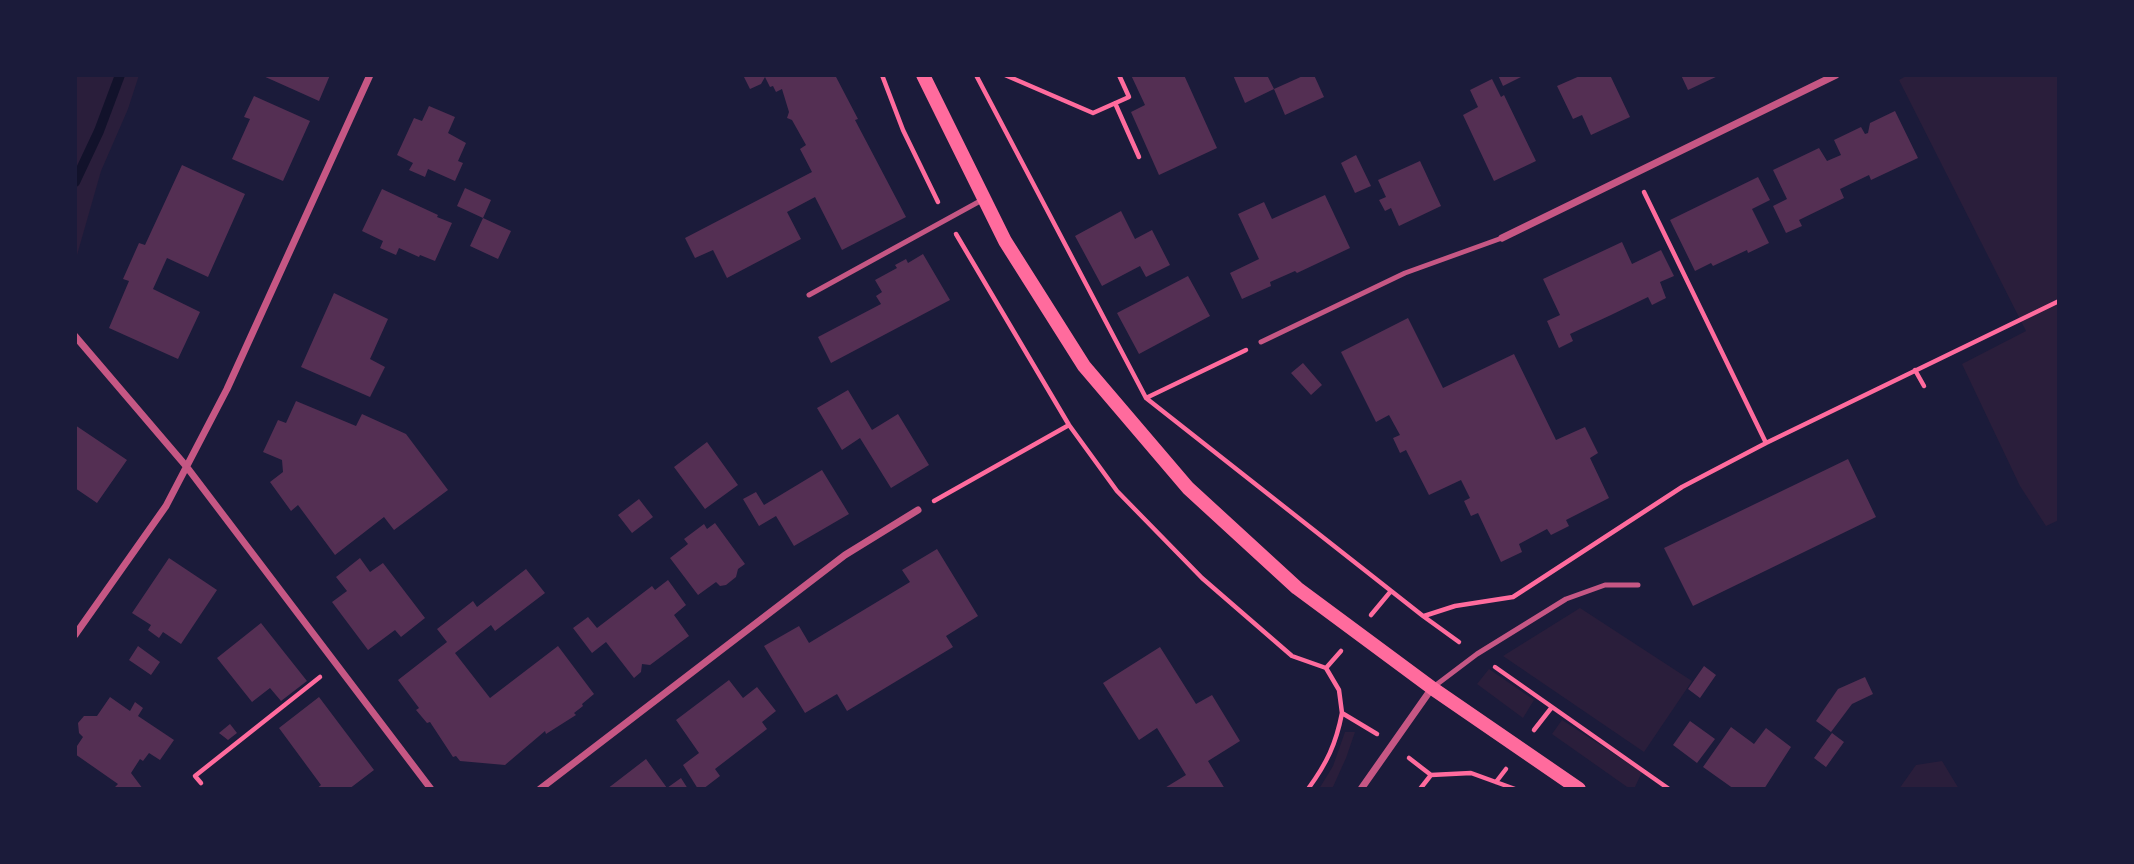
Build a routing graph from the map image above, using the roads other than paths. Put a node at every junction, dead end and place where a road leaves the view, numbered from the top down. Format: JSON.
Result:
{"nodes":[{"id":1,"x":370,"y":75,"type":"edge"},
{"id":2,"x":923,"y":75,"type":"edge"},
{"id":3,"x":1836,"y":75,"type":"edge"},
{"id":4,"x":984,"y":198,"type":"junction"},
{"id":5,"x":1502,"y":238,"type":"joint"},
{"id":6,"x":809,"y":295,"type":"dead end"},
{"id":7,"x":75,"y":336,"type":"edge"},
{"id":8,"x":1261,"y":342,"type":"road end"},
{"id":9,"x":186,"y":466,"type":"junction"},
{"id":10,"x":918,"y":510,"type":"road end"},
{"id":11,"x":1638,"y":585,"type":"dead end"},
{"id":12,"x":75,"y":635,"type":"edge"},
{"id":13,"x":1433,"y":688,"type":"junction"},
{"id":14,"x":431,"y":789,"type":"edge"},
{"id":15,"x":540,"y":789,"type":"edge"},
{"id":16,"x":1361,"y":789,"type":"edge"},
{"id":17,"x":1579,"y":789,"type":"edge"}],
"edges":[{"from":1,"to":9,"type":"street"},
{"from":2,"to":4,"type":"main road"},
{"from":3,"to":5,"type":"street"},
{"from":4,"to":6,"type":"lane"},
{"from":4,"to":13,"type":"main road"},
{"from":5,"to":8,"type":"lane"},
{"from":7,"to":9,"type":"street"},
{"from":9,"to":12,"type":"street"},
{"from":9,"to":14,"type":"street"},
{"from":10,"to":15,"type":"street"},
{"from":11,"to":13,"type":"lane"},
{"from":13,"to":16,"type":"street"},
{"from":13,"to":17,"type":"main road"}]}
